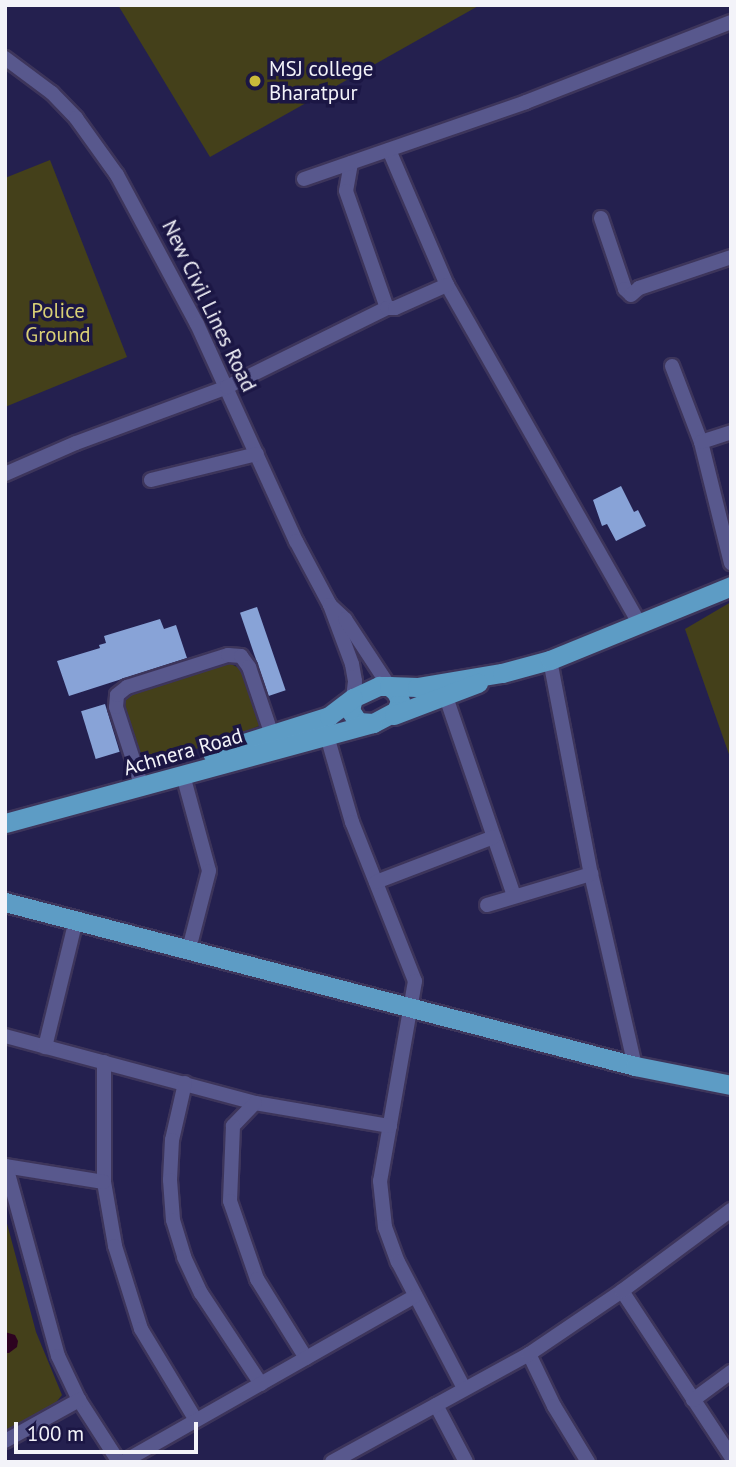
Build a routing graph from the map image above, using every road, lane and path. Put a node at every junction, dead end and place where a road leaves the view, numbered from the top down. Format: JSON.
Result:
{"nodes":[{"id":1,"x":731,"y":22,"type":"edge"},
{"id":2,"x":5,"y":58,"type":"edge"},
{"id":3,"x":389,"y":150,"type":"junction"},
{"id":4,"x":351,"y":163,"type":"junction"},
{"id":5,"x":304,"y":179,"type":"dead end"},
{"id":6,"x":601,"y":218,"type":"dead end"},
{"id":7,"x":731,"y":257,"type":"edge"},
{"id":8,"x":447,"y":285,"type":"junction"},
{"id":9,"x":387,"y":308,"type":"junction"},
{"id":10,"x":672,"y":366,"type":"dead end"},
{"id":11,"x":227,"y":387,"type":"junction"},
{"id":12,"x":731,"y":432,"type":"edge"},
{"id":13,"x":701,"y":442,"type":"junction"},
{"id":14,"x":257,"y":454,"type":"junction"},
{"id":15,"x":5,"y":474,"type":"edge"},
{"id":16,"x":151,"y":480,"type":"dead end"},
{"id":17,"x":731,"y":562,"type":"edge"},
{"id":18,"x":731,"y":586,"type":"edge"},
{"id":19,"x":330,"y":605,"type":"junction"},
{"id":20,"x":639,"y":623,"type":"junction"},
{"id":21,"x":550,"y":660,"type":"junction"},
{"id":22,"x":502,"y":673,"type":"junction"},
{"id":23,"x":389,"y":686,"type":"junction"},
{"id":24,"x":446,"y":697,"type":"junction"},
{"id":25,"x":353,"y":698,"type":"junction"},
{"id":26,"x":394,"y":715,"type":"junction"},
{"id":27,"x":373,"y":723,"type":"junction"},
{"id":28,"x":327,"y":736,"type":"junction"},
{"id":29,"x":275,"y":742,"type":"junction"},
{"id":30,"x":183,"y":775,"type":"junction"},
{"id":31,"x":141,"y":781,"type":"junction"},
{"id":32,"x":5,"y":810,"type":"edge"},
{"id":33,"x":5,"y":823,"type":"edge"},
{"id":34,"x":494,"y":836,"type":"junction"},
{"id":35,"x":591,"y":874,"type":"junction"},
{"id":36,"x":376,"y":882,"type":"junction"},
{"id":37,"x":514,"y":896,"type":"junction"},
{"id":38,"x":5,"y":902,"type":"edge"},
{"id":39,"x":487,"y":905,"type":"dead end"},
{"id":40,"x":76,"y":920,"type":"junction"},
{"id":41,"x":189,"y":949,"type":"junction"},
{"id":42,"x":410,"y":1008,"type":"junction"},
{"id":43,"x":5,"y":1036,"type":"edge"},
{"id":44,"x":45,"y":1047,"type":"junction"},
{"id":45,"x":104,"y":1062,"type":"junction"},
{"id":46,"x":635,"y":1066,"type":"junction"},
{"id":47,"x":185,"y":1083,"type":"junction"},
{"id":48,"x":731,"y":1085,"type":"edge"},
{"id":49,"x":255,"y":1103,"type":"junction"},
{"id":50,"x":390,"y":1126,"type":"junction"},
{"id":51,"x":6,"y":1166,"type":"edge"},
{"id":52,"x":104,"y":1182,"type":"junction"},
{"id":53,"x":731,"y":1210,"type":"edge"},
{"id":54,"x":622,"y":1291,"type":"junction"},
{"id":55,"x":415,"y":1296,"type":"junction"},
{"id":56,"x":529,"y":1354,"type":"junction"},
{"id":57,"x":306,"y":1358,"type":"junction"},
{"id":58,"x":731,"y":1372,"type":"edge"},
{"id":59,"x":261,"y":1384,"type":"junction"},
{"id":60,"x":464,"y":1388,"type":"junction"},
{"id":61,"x":79,"y":1399,"type":"junction"},
{"id":62,"x":694,"y":1400,"type":"junction"},
{"id":63,"x":436,"y":1405,"type":"junction"},
{"id":64,"x":196,"y":1420,"type":"junction"},
{"id":65,"x":5,"y":1441,"type":"edge"},
{"id":66,"x":731,"y":1456,"type":"edge"},
{"id":67,"x":121,"y":1462,"type":"edge"},
{"id":68,"x":332,"y":1462,"type":"edge"},
{"id":69,"x":466,"y":1462,"type":"edge"},
{"id":70,"x":588,"y":1462,"type":"edge"}],
"edges":[{"from":1,"to":3,"type":"street"},
{"from":2,"to":11,"type":"street","name":"New Civil Lines Road"},
{"from":3,"to":4,"type":"street"},
{"from":3,"to":8,"type":"street"},
{"from":4,"to":5,"type":"street"},
{"from":4,"to":9,"type":"street"},
{"from":6,"to":7,"type":"street"},
{"from":8,"to":9,"type":"street"},
{"from":8,"to":20,"type":"street"},
{"from":9,"to":11,"type":"street"},
{"from":10,"to":13,"type":"street"},
{"from":11,"to":14,"type":"street","name":"New Civil Lines Road"},
{"from":11,"to":15,"type":"street"},
{"from":12,"to":13,"type":"street"},
{"from":13,"to":17,"type":"street"},
{"from":14,"to":16,"type":"street"},
{"from":14,"to":19,"type":"street","name":"New Civil Lines Road"},
{"from":18,"to":20,"type":"main road"},
{"from":19,"to":23,"type":"street"},
{"from":19,"to":25,"type":"street"},
{"from":20,"to":21,"type":"main road"},
{"from":21,"to":22,"type":"main road"},
{"from":21,"to":35,"type":"street"},
{"from":22,"to":23,"type":"main road"},
{"from":22,"to":24,"type":"main road"},
{"from":23,"to":25,"type":"main road"},
{"from":23,"to":26,"type":"main road"},
{"from":24,"to":26,"type":"main road"},
{"from":24,"to":34,"type":"street"},
{"from":25,"to":27,"type":"main road"},
{"from":25,"to":29,"type":"main road","name":"Achnera Road"},
{"from":26,"to":27,"type":"main road"},
{"from":27,"to":28,"type":"main road","name":"Achnera Road"},
{"from":28,"to":29,"type":"main road","name":"Achnera Road"},
{"from":28,"to":36,"type":"street"},
{"from":29,"to":30,"type":"main road","name":"Achnera Road"},
{"from":29,"to":31,"type":"main road","name":"Achnera Road"},
{"from":29,"to":31,"type":"street"},
{"from":30,"to":31,"type":"main road","name":"Achnera Road"},
{"from":30,"to":41,"type":"street"},
{"from":31,"to":32,"type":"main road","name":"Achnera Road"},
{"from":31,"to":33,"type":"main road","name":"Achnera Road"},
{"from":34,"to":36,"type":"street"},
{"from":34,"to":37,"type":"street"},
{"from":35,"to":37,"type":"street"},
{"from":35,"to":46,"type":"street"},
{"from":36,"to":42,"type":"street"},
{"from":37,"to":39,"type":"street"},
{"from":38,"to":40,"type":"main road"},
{"from":40,"to":41,"type":"main road"},
{"from":40,"to":44,"type":"street"},
{"from":41,"to":42,"type":"main road"},
{"from":42,"to":46,"type":"main road"},
{"from":42,"to":50,"type":"street"},
{"from":43,"to":44,"type":"street"},
{"from":44,"to":45,"type":"street"},
{"from":45,"to":47,"type":"street"},
{"from":45,"to":52,"type":"street"},
{"from":46,"to":48,"type":"main road"},
{"from":47,"to":49,"type":"street"},
{"from":47,"to":59,"type":"street"},
{"from":49,"to":50,"type":"street"},
{"from":49,"to":57,"type":"street"},
{"from":50,"to":55,"type":"street"},
{"from":51,"to":52,"type":"street"},
{"from":51,"to":61,"type":"street"},
{"from":52,"to":64,"type":"street"},
{"from":53,"to":54,"type":"street"},
{"from":54,"to":56,"type":"street"},
{"from":54,"to":62,"type":"street"},
{"from":55,"to":57,"type":"street"},
{"from":55,"to":60,"type":"street"},
{"from":56,"to":60,"type":"street"},
{"from":56,"to":70,"type":"street"},
{"from":57,"to":59,"type":"street"},
{"from":58,"to":62,"type":"street"},
{"from":59,"to":64,"type":"street"},
{"from":60,"to":63,"type":"street"},
{"from":61,"to":65,"type":"street"},
{"from":61,"to":67,"type":"street"},
{"from":62,"to":66,"type":"street"},
{"from":63,"to":68,"type":"street"},
{"from":63,"to":69,"type":"street"},
{"from":64,"to":67,"type":"street"}]}
